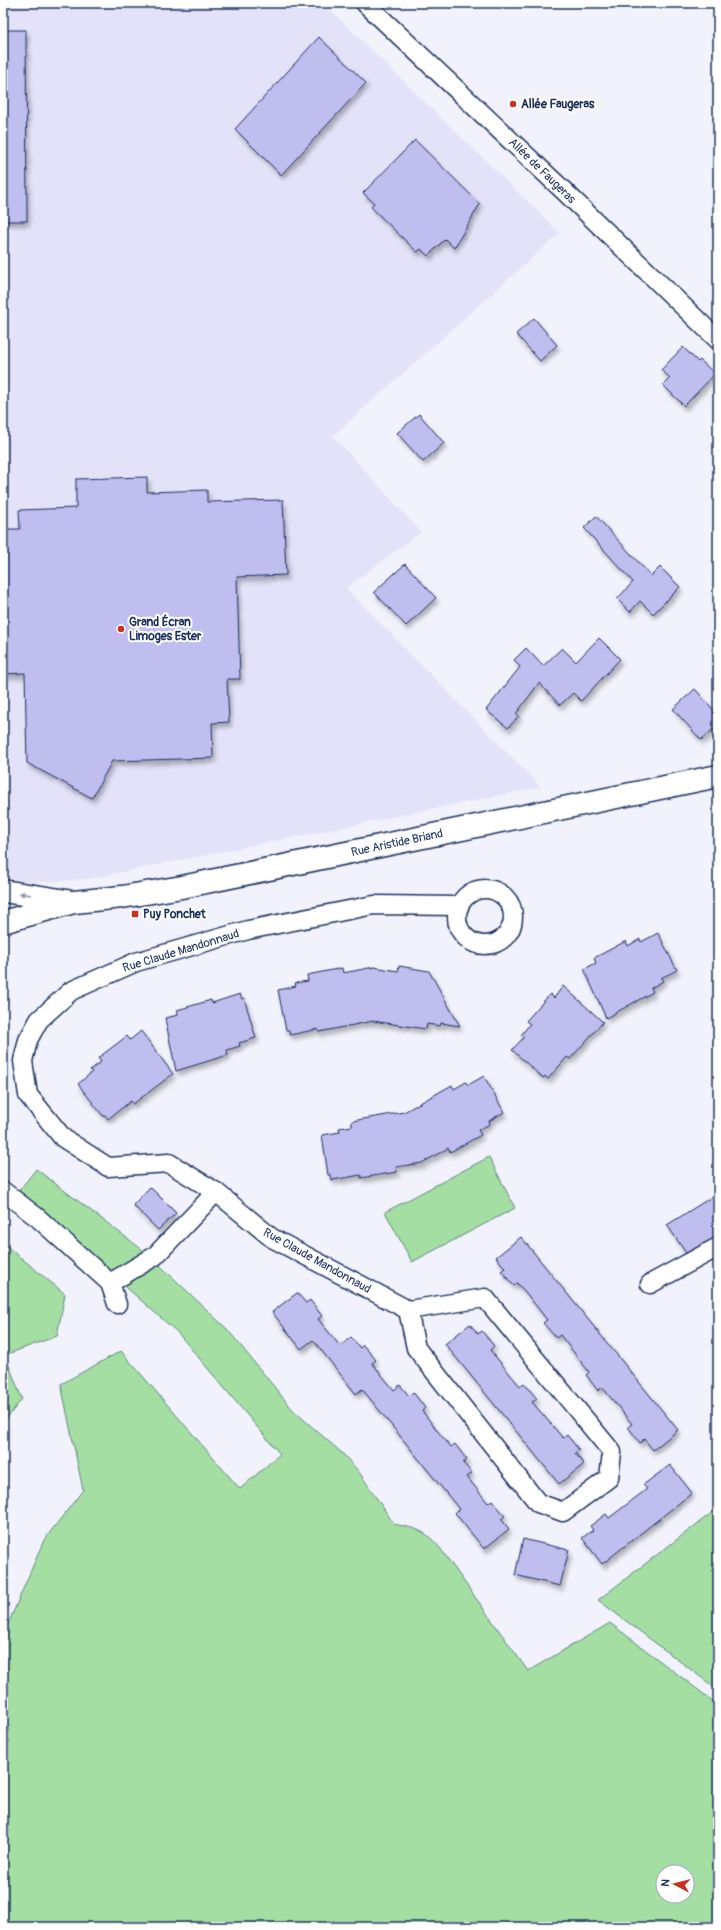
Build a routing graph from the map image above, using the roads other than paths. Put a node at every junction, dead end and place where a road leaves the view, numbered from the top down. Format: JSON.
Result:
{"nodes":[{"id":1,"x":365,"y":3,"type":"edge"},
{"id":2,"x":718,"y":340,"type":"edge"},
{"id":3,"x":718,"y":776,"type":"edge"},
{"id":4,"x":3,"y":891,"type":"edge"},
{"id":5,"x":74,"y":902,"type":"junction"},
{"id":6,"x":459,"y":906,"type":"dead end"},
{"id":7,"x":3,"y":922,"type":"edge"},
{"id":8,"x":3,"y":1191,"type":"edge"},
{"id":9,"x":216,"y":1192,"type":"junction"},
{"id":10,"x":718,"y":1247,"type":"edge"},
{"id":11,"x":110,"y":1283,"type":"junction"},
{"id":12,"x":650,"y":1284,"type":"dead end"},
{"id":13,"x":117,"y":1304,"type":"dead end"},
{"id":14,"x":408,"y":1310,"type":"junction"}],
"edges":[{"from":1,"to":2,"type":"street","name":"Allée de Faugeras"},
{"from":3,"to":5,"type":"street","name":"Rue Aristide Briand"},
{"from":5,"to":4,"type":"street","name":"Rue Aristide Briand","one_way":true},
{"from":5,"to":7,"type":"street","name":"Rue Aristide Briand"},
{"from":6,"to":9,"type":"street","name":"Rue Claude Mandonnaud"},
{"from":8,"to":11,"type":"street"},
{"from":9,"to":11,"type":"street"},
{"from":9,"to":14,"type":"street","name":"Rue Claude Mandonnaud"},
{"from":10,"to":12,"type":"street"},
{"from":11,"to":13,"type":"street"},
{"from":14,"to":14,"type":"street"}]}
